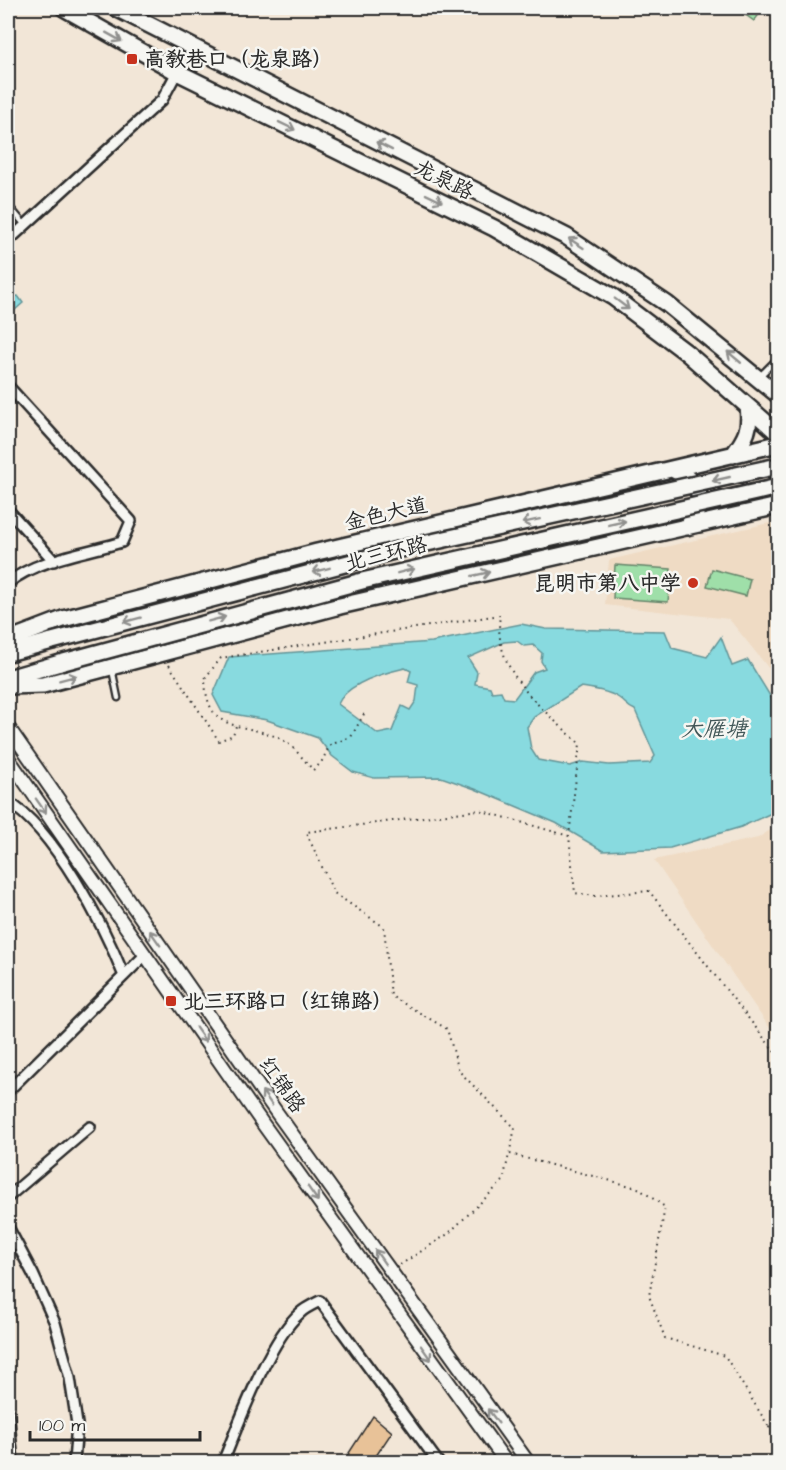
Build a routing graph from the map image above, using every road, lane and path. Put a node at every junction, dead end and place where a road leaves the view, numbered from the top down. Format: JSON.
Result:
{"nodes":[{"id":1,"x":64,"y":8,"type":"edge"},
{"id":2,"x":116,"y":8,"type":"edge"},
{"id":3,"x":177,"y":72,"type":"junction"},
{"id":4,"x":8,"y":205,"type":"edge"},
{"id":5,"x":25,"y":225,"type":"junction"},
{"id":6,"x":8,"y":241,"type":"edge"},
{"id":7,"x":778,"y":358,"type":"edge"},
{"id":8,"x":759,"y":378,"type":"junction"},
{"id":9,"x":8,"y":386,"type":"edge"},
{"id":10,"x":778,"y":395,"type":"edge"},
{"id":11,"x":748,"y":407,"type":"junction"},
{"id":12,"x":778,"y":433,"type":"edge"},
{"id":13,"x":778,"y":444,"type":"edge"},
{"id":14,"x":733,"y":454,"type":"junction"},
{"id":15,"x":778,"y":466,"type":"edge"},
{"id":16,"x":674,"y":470,"type":"junction"},
{"id":17,"x":778,"y":487,"type":"edge"},
{"id":18,"x":778,"y":506,"type":"edge"},
{"id":19,"x":8,"y":510,"type":"edge"},
{"id":20,"x":687,"y":527,"type":"junction"},
{"id":21,"x":54,"y":561,"type":"junction"},
{"id":22,"x":8,"y":583,"type":"edge"},
{"id":23,"x":8,"y":640,"type":"edge"},
{"id":24,"x":8,"y":653,"type":"edge"},
{"id":25,"x":166,"y":662,"type":"dead end"},
{"id":26,"x":112,"y":667,"type":"junction"},
{"id":27,"x":8,"y":686,"type":"edge"},
{"id":28,"x":118,"y":698,"type":"dead end"},
{"id":29,"x":364,"y":714,"type":"dead end"},
{"id":30,"x":236,"y":726,"type":"junction"},
{"id":31,"x":8,"y":727,"type":"edge"},
{"id":32,"x":8,"y":758,"type":"edge"},
{"id":33,"x":8,"y":802,"type":"edge"},
{"id":34,"x":569,"y":836,"type":"junction"},
{"id":35,"x":145,"y":955,"type":"junction"},
{"id":36,"x":124,"y":976,"type":"junction"},
{"id":37,"x":778,"y":1056,"type":"edge"},
{"id":38,"x":8,"y":1091,"type":"edge"},
{"id":39,"x":90,"y":1127,"type":"dead end"},
{"id":40,"x":509,"y":1154,"type":"junction"},
{"id":41,"x":8,"y":1197,"type":"edge"},
{"id":42,"x":8,"y":1227,"type":"edge"},
{"id":43,"x":390,"y":1271,"type":"junction"},
{"id":44,"x":8,"y":1411,"type":"edge"},
{"id":45,"x":778,"y":1419,"type":"edge"},
{"id":46,"x":769,"y":1427,"type":"junction"},
{"id":47,"x":778,"y":1437,"type":"edge"},
{"id":48,"x":13,"y":1462,"type":"edge"},
{"id":49,"x":74,"y":1462,"type":"edge"},
{"id":50,"x":223,"y":1462,"type":"edge"},
{"id":51,"x":438,"y":1462,"type":"edge"},
{"id":52,"x":506,"y":1462,"type":"edge"},
{"id":53,"x":528,"y":1462,"type":"edge"}],
"edges":[{"from":1,"to":3,"type":"main road","name":"龙泉路","one_way":true},
{"from":8,"to":2,"type":"main road","name":"龙泉路","one_way":true},
{"from":3,"to":5,"type":"street"},
{"from":3,"to":11,"type":"main road","name":"龙泉路","one_way":true},
{"from":4,"to":5,"type":"lane"},
{"from":5,"to":6,"type":"street"},
{"from":7,"to":8,"type":"lane"},
{"from":8,"to":10,"type":"main road","name":"龙泉路"},
{"from":9,"to":21,"type":"street"},
{"from":11,"to":12,"type":"main road","name":"龙泉路"},
{"from":11,"to":14,"type":"main road"},
{"from":13,"to":14,"type":"main road","name":"金色大道"},
{"from":14,"to":16,"type":"main road","name":"金色大道"},
{"from":15,"to":24,"type":"main road","name":"北三环路","one_way":true,"bridge":true},
{"from":16,"to":20,"type":"main road"},
{"from":16,"to":23,"type":"main road","name":"金色大道"},
{"from":27,"to":17,"type":"main road","name":"北三环路","one_way":true,"bridge":true},
{"from":18,"to":20,"type":"main road"},
{"from":19,"to":21,"type":"street"},
{"from":26,"to":20,"type":"main road","one_way":true},
{"from":21,"to":22,"type":"street"},
{"from":25,"to":30,"type":"path"},
{"from":27,"to":26,"type":"main road","one_way":true},
{"from":26,"to":28,"type":"lane"},
{"from":29,"to":30,"type":"path"},
{"from":30,"to":34,"type":"path"},
{"from":43,"to":31,"type":"street","name":"红锦路","one_way":true},
{"from":32,"to":35,"type":"street","name":"红锦路","one_way":true},
{"from":33,"to":36,"type":"street"},
{"from":34,"to":37,"type":"path"},
{"from":34,"to":40,"type":"path"},
{"from":35,"to":36,"type":"street"},
{"from":35,"to":52,"type":"street","name":"红锦路","one_way":true},
{"from":36,"to":38,"type":"street"},
{"from":39,"to":41,"type":"street"},
{"from":40,"to":43,"type":"path"},
{"from":40,"to":46,"type":"path"},
{"from":42,"to":49,"type":"street"},
{"from":53,"to":43,"type":"street","name":"红锦路","one_way":true},
{"from":44,"to":48,"type":"street"},
{"from":45,"to":46,"type":"path"},
{"from":46,"to":47,"type":"path"},
{"from":50,"to":51,"type":"street"}]}
